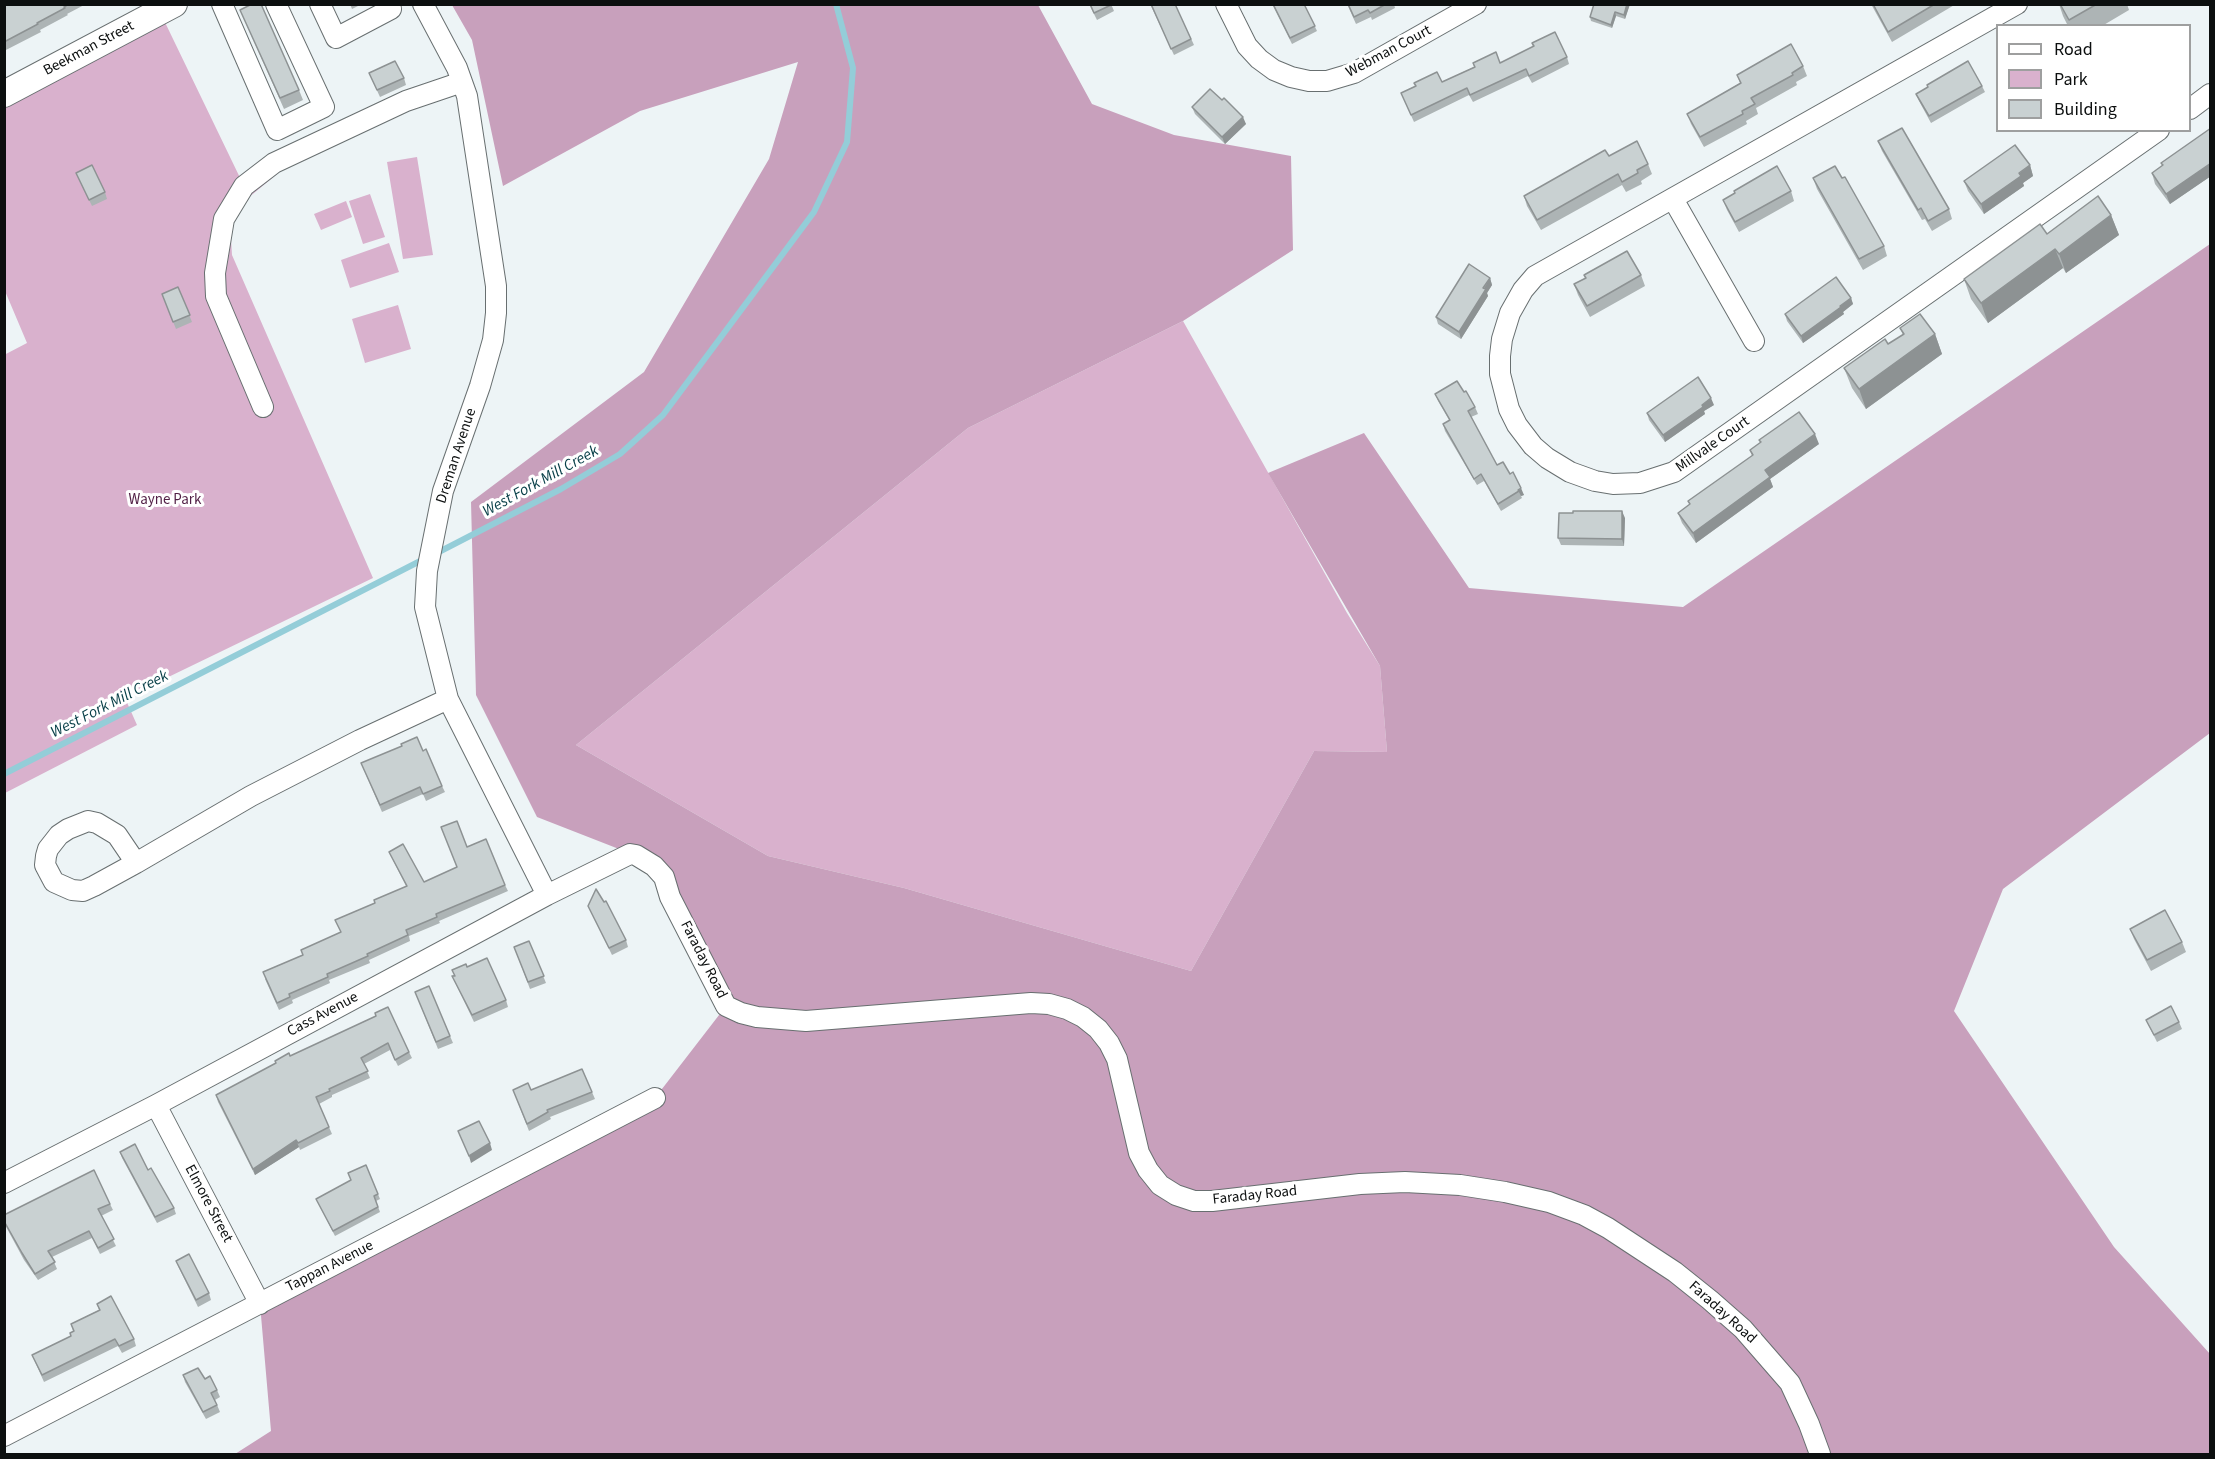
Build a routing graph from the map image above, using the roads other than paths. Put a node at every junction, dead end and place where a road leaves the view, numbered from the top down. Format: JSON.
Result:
{"nodes":[{"id":1,"x":174,"y":4,"type":"edge"},
{"id":2,"x":222,"y":4,"type":"edge"},
{"id":3,"x":423,"y":4,"type":"edge"},
{"id":4,"x":1226,"y":4,"type":"edge"},
{"id":5,"x":1476,"y":4,"type":"edge"},
{"id":6,"x":2017,"y":4,"type":"edge"},
{"id":7,"x":388,"y":6,"type":"edge"},
{"id":8,"x":324,"y":13,"type":"edge"},
{"id":9,"x":277,"y":22,"type":"edge"},
{"id":10,"x":462,"y":82,"type":"junction"},
{"id":11,"x":4,"y":94,"type":"edge"},
{"id":12,"x":2211,"y":94,"type":"edge"},
{"id":13,"x":2191,"y":108,"type":"edge"},
{"id":14,"x":2156,"y":132,"type":"edge"},
{"id":15,"x":1673,"y":199,"type":"junction"},
{"id":16,"x":1754,"y":341,"type":"dead end"},
{"id":17,"x":263,"y":407,"type":"dead end"},
{"id":18,"x":448,"y":699,"type":"junction"},
{"id":19,"x":642,"y":858,"type":"joint"},
{"id":20,"x":136,"y":863,"type":"dead end"},
{"id":21,"x":547,"y":895,"type":"junction"},
{"id":22,"x":655,"y":1098,"type":"dead end"},
{"id":23,"x":156,"y":1105,"type":"junction"},
{"id":24,"x":4,"y":1183,"type":"edge"},
{"id":25,"x":260,"y":1304,"type":"junction"},
{"id":26,"x":4,"y":1436,"type":"edge"},
{"id":27,"x":1820,"y":1455,"type":"edge"}],
"edges":[{"from":1,"to":11,"type":"main road","name":"Beekman Street"},
{"from":2,"to":9,"type":"street"},
{"from":3,"to":10,"type":"street","name":"Dreman Avenue"},
{"from":4,"to":5,"type":"street","name":"Webman Court"},
{"from":6,"to":15,"type":"street","name":"Millvale Court"},
{"from":7,"to":8,"type":"street"},
{"from":10,"to":17,"type":"street"},
{"from":10,"to":18,"type":"street","name":"Dreman Avenue"},
{"from":12,"to":13,"type":"street"},
{"from":14,"to":15,"type":"street","name":"Millvale Court"},
{"from":15,"to":16,"type":"street"},
{"from":18,"to":20,"type":"street"},
{"from":18,"to":21,"type":"street","name":"Dreman Avenue"},
{"from":19,"to":21,"type":"street","name":"Cass Avenue"},
{"from":19,"to":27,"type":"street","name":"Faraday Road"},
{"from":21,"to":23,"type":"street","name":"Cass Avenue"},
{"from":22,"to":25,"type":"street","name":"Tappan Avenue"},
{"from":23,"to":24,"type":"street","name":"Cass Avenue"},
{"from":23,"to":25,"type":"street","name":"Elmore Street"},
{"from":25,"to":26,"type":"street","name":"Tappan Avenue"}]}
